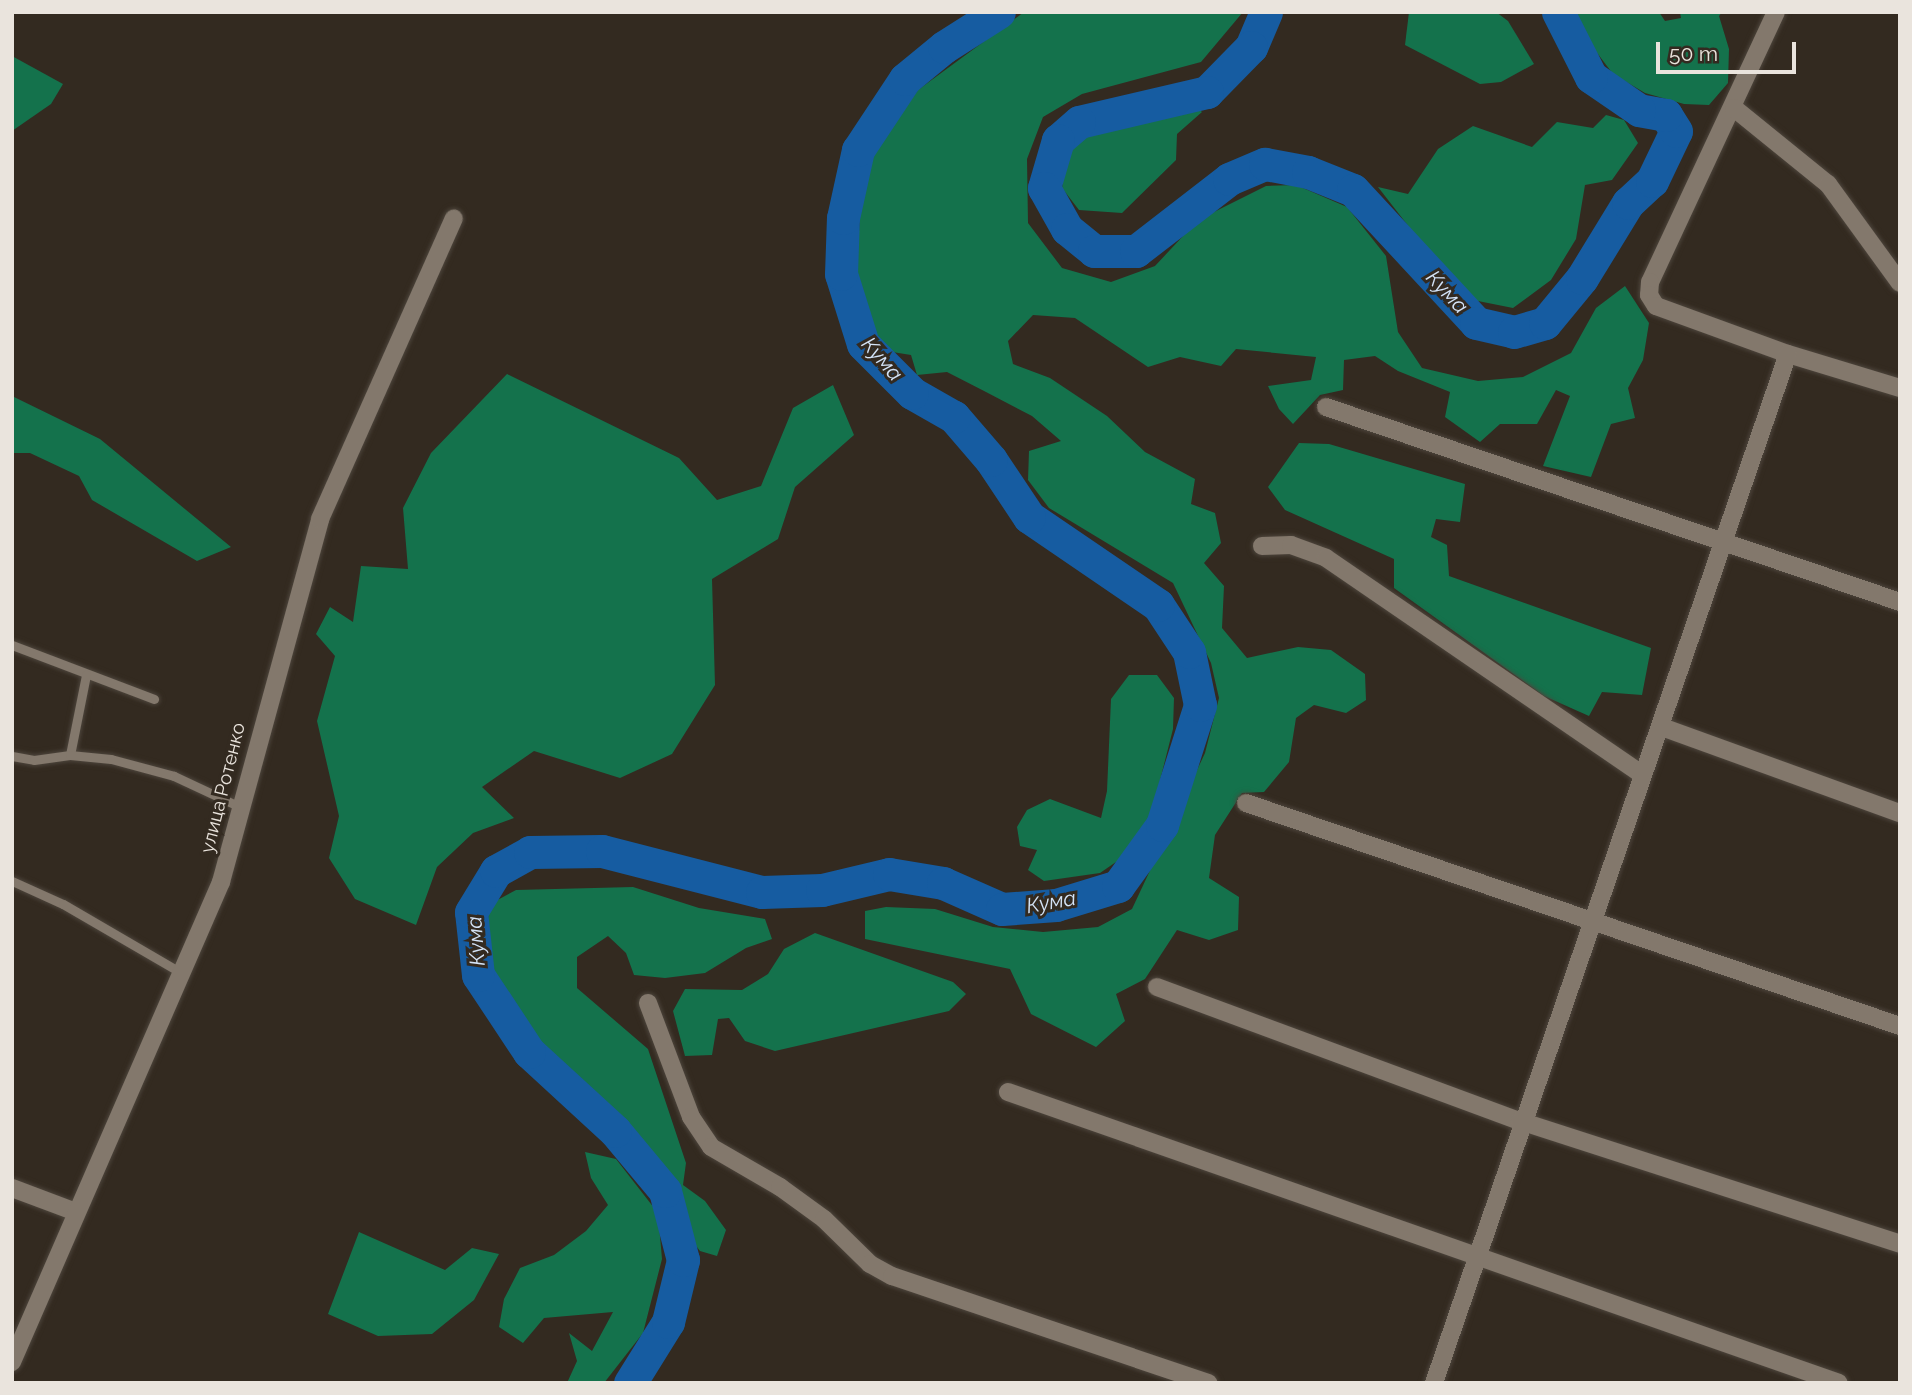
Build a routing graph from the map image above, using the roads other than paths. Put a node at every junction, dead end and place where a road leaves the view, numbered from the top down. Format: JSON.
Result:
{"nodes":[{"id":1,"x":1776,"y":12,"type":"edge"},
{"id":2,"x":1734,"y":108,"type":"junction"},
{"id":3,"x":454,"y":218,"type":"dead end"},
{"id":4,"x":1900,"y":283,"type":"edge"},
{"id":5,"x":1788,"y":354,"type":"junction"},
{"id":6,"x":1900,"y":388,"type":"edge"},
{"id":7,"x":1326,"y":407,"type":"dead end"},
{"id":8,"x":1722,"y":544,"type":"junction"},
{"id":9,"x":1262,"y":546,"type":"dead end"},
{"id":10,"x":1900,"y":602,"type":"edge"},
{"id":11,"x":12,"y":645,"type":"edge"},
{"id":12,"x":86,"y":675,"type":"junction"},
{"id":13,"x":154,"y":699,"type":"dead end"},
{"id":14,"x":1662,"y":727,"type":"junction"},
{"id":15,"x":70,"y":755,"type":"junction"},
{"id":16,"x":12,"y":756,"type":"edge"},
{"id":17,"x":1642,"y":774,"type":"junction"},
{"id":18,"x":1245,"y":803,"type":"dead end"},
{"id":19,"x":238,"y":806,"type":"junction"},
{"id":20,"x":1900,"y":813,"type":"edge"},
{"id":21,"x":12,"y":881,"type":"edge"},
{"id":22,"x":1591,"y":924,"type":"junction"},
{"id":23,"x":180,"y":972,"type":"junction"},
{"id":24,"x":1157,"y":987,"type":"dead end"},
{"id":25,"x":648,"y":1003,"type":"dead end"},
{"id":26,"x":1900,"y":1026,"type":"edge"},
{"id":27,"x":1008,"y":1092,"type":"dead end"},
{"id":28,"x":1520,"y":1121,"type":"junction"},
{"id":29,"x":12,"y":1188,"type":"edge"},
{"id":30,"x":76,"y":1212,"type":"junction"},
{"id":31,"x":1900,"y":1244,"type":"edge"},
{"id":32,"x":1476,"y":1256,"type":"junction"},
{"id":33,"x":12,"y":1362,"type":"edge"},
{"id":34,"x":1208,"y":1383,"type":"edge"},
{"id":35,"x":1434,"y":1383,"type":"edge"},
{"id":36,"x":1839,"y":1383,"type":"edge"}],
"edges":[{"from":1,"to":2,"type":"street"},
{"from":2,"to":4,"type":"street"},
{"from":2,"to":5,"type":"street"},
{"from":3,"to":19,"type":"street","name":"улица Ротенко"},
{"from":5,"to":6,"type":"street"},
{"from":5,"to":8,"type":"street"},
{"from":7,"to":8,"type":"street"},
{"from":8,"to":10,"type":"street"},
{"from":8,"to":14,"type":"street"},
{"from":9,"to":17,"type":"street"},
{"from":11,"to":12,"type":"lane"},
{"from":12,"to":13,"type":"lane"},
{"from":12,"to":15,"type":"lane"},
{"from":14,"to":17,"type":"street"},
{"from":14,"to":20,"type":"street"},
{"from":15,"to":16,"type":"lane"},
{"from":15,"to":19,"type":"lane"},
{"from":17,"to":22,"type":"street"},
{"from":18,"to":22,"type":"street"},
{"from":19,"to":23,"type":"street","name":"улица Ротенко"},
{"from":21,"to":23,"type":"lane"},
{"from":22,"to":26,"type":"street"},
{"from":22,"to":28,"type":"street"},
{"from":23,"to":30,"type":"street","name":"улица Ротенко"},
{"from":24,"to":28,"type":"street"},
{"from":25,"to":34,"type":"street"},
{"from":27,"to":32,"type":"street"},
{"from":28,"to":31,"type":"street"},
{"from":28,"to":32,"type":"street"},
{"from":29,"to":30,"type":"street"},
{"from":30,"to":33,"type":"street","name":"улица Ротенко"},
{"from":32,"to":35,"type":"street"},
{"from":32,"to":36,"type":"street"}]}
